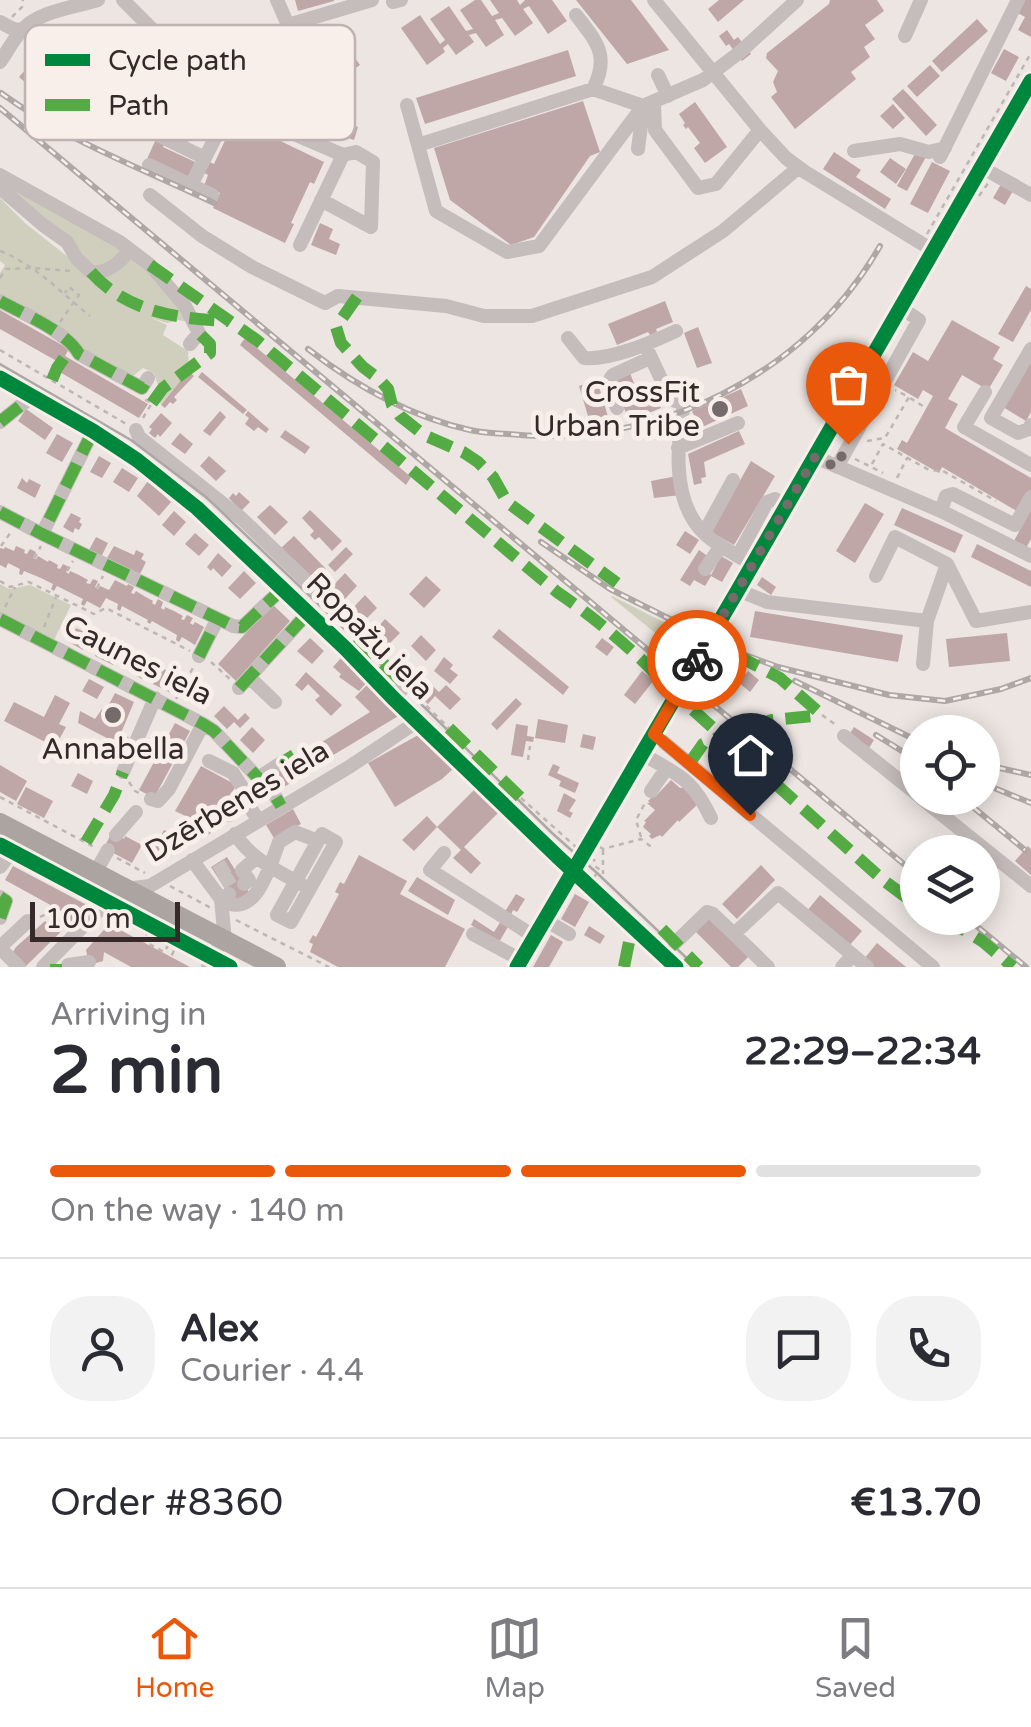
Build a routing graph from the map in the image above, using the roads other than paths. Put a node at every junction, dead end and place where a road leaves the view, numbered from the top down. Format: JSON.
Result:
{"nodes":[{"id":1,"x":98,"y":0,"type":"edge"},
{"id":2,"x":123,"y":0,"type":"edge"},
{"id":3,"x":277,"y":0,"type":"edge"},
{"id":4,"x":372,"y":0,"type":"edge"},
{"id":5,"x":654,"y":0,"type":"edge"},
{"id":6,"x":797,"y":0,"type":"edge"},
{"id":7,"x":921,"y":0,"type":"edge"},
{"id":8,"x":1018,"y":0,"type":"edge"},
{"id":9,"x":576,"y":15,"type":"dead end"},
{"id":10,"x":21,"y":17,"type":"edge"},
{"id":11,"x":148,"y":25,"type":"edge"},
{"id":12,"x":905,"y":36,"type":"dead end"},
{"id":13,"x":1,"y":55,"type":"edge"},
{"id":14,"x":712,"y":74,"type":"junction"},
{"id":15,"x":658,"y":75,"type":"dead end"},
{"id":16,"x":1031,"y":80,"type":"edge"},
{"id":17,"x":592,"y":89,"type":"junction"},
{"id":18,"x":655,"y":101,"type":"junction"},
{"id":19,"x":407,"y":106,"type":"dead end"},
{"id":20,"x":760,"y":130,"type":"junction"},
{"id":21,"x":168,"y":140,"type":"edge"},
{"id":22,"x":214,"y":140,"type":"edge"},
{"id":23,"x":308,"y":140,"type":"edge"},
{"id":24,"x":418,"y":145,"type":"junction"},
{"id":25,"x":638,"y":149,"type":"dead end"},
{"id":26,"x":854,"y":151,"type":"dead end"},
{"id":27,"x":342,"y":155,"type":"junction"},
{"id":28,"x":205,"y":158,"type":"junction"},
{"id":29,"x":148,"y":165,"type":"dead end"},
{"id":30,"x":798,"y":168,"type":"junction"},
{"id":31,"x":982,"y":168,"type":"junction"},
{"id":32,"x":0,"y":175,"type":"edge"},
{"id":33,"x":191,"y":185,"type":"junction"},
{"id":34,"x":0,"y":188,"type":"edge"},
{"id":35,"x":1031,"y":194,"type":"edge"},
{"id":36,"x":150,"y":195,"type":"dead end"},
{"id":37,"x":212,"y":195,"type":"dead end"},
{"id":38,"x":321,"y":200,"type":"junction"},
{"id":39,"x":300,"y":245,"type":"dead end"},
{"id":40,"x":130,"y":250,"type":"junction"},
{"id":41,"x":934,"y":250,"type":"junction"},
{"id":42,"x":0,"y":301,"type":"edge"},
{"id":43,"x":901,"y":308,"type":"junction"},
{"id":44,"x":676,"y":331,"type":"dead end"},
{"id":45,"x":568,"y":338,"type":"dead end"},
{"id":46,"x":190,"y":344,"type":"dead end"},
{"id":47,"x":1031,"y":349,"type":"edge"},
{"id":48,"x":648,"y":351,"type":"junction"},
{"id":49,"x":0,"y":378,"type":"edge"},
{"id":50,"x":148,"y":378,"type":"dead end"},
{"id":51,"x":986,"y":392,"type":"dead end"},
{"id":52,"x":28,"y":395,"type":"junction"},
{"id":53,"x":617,"y":408,"type":"dead end"},
{"id":54,"x":0,"y":422,"type":"edge"},
{"id":55,"x":738,"y":423,"type":"dead end"},
{"id":56,"x":1031,"y":425,"type":"edge"},
{"id":57,"x":136,"y":430,"type":"road end"},
{"id":58,"x":93,"y":432,"type":"junction"},
{"id":59,"x":678,"y":448,"type":"junction"},
{"id":60,"x":815,"y":457,"type":"junction"},
{"id":61,"x":1031,"y":465,"type":"edge"},
{"id":62,"x":836,"y":467,"type":"junction"},
{"id":63,"x":733,"y":480,"type":"dead end"},
{"id":64,"x":210,"y":492,"type":"junction"},
{"id":65,"x":1031,"y":497,"type":"edge"},
{"id":66,"x":786,"y":507,"type":"junction"},
{"id":67,"x":197,"y":508,"type":"junction"},
{"id":68,"x":940,"y":511,"type":"junction"},
{"id":69,"x":0,"y":512,"type":"edge"},
{"id":70,"x":42,"y":534,"type":"junction"},
{"id":71,"x":704,"y":534,"type":"junction"},
{"id":72,"x":721,"y":546,"type":"junction"},
{"id":73,"x":738,"y":556,"type":"junction"},
{"id":74,"x":1031,"y":556,"type":"edge"},
{"id":75,"x":946,"y":564,"type":"junction"},
{"id":76,"x":753,"y":565,"type":"junction"},
{"id":77,"x":706,"y":569,"type":"dead end"},
{"id":78,"x":876,"y":576,"type":"dead end"},
{"id":79,"x":282,"y":588,"type":"junction"},
{"id":80,"x":314,"y":590,"type":"junction"},
{"id":81,"x":738,"y":590,"type":"junction"},
{"id":82,"x":304,"y":609,"type":"junction"},
{"id":83,"x":1031,"y":612,"type":"edge"},
{"id":84,"x":0,"y":620,"type":"edge"},
{"id":85,"x":217,"y":620,"type":"junction"},
{"id":86,"x":927,"y":620,"type":"junction"},
{"id":87,"x":346,"y":649,"type":"junction"},
{"id":88,"x":199,"y":656,"type":"road end"},
{"id":89,"x":924,"y":664,"type":"dead end"},
{"id":90,"x":406,"y":685,"type":"tunnel mouth"},
{"id":91,"x":155,"y":698,"type":"junction"},
{"id":92,"x":394,"y":698,"type":"junction"},
{"id":93,"x":275,"y":702,"type":"dead end"},
{"id":94,"x":418,"y":721,"type":"junction"},
{"id":95,"x":203,"y":724,"type":"junction"},
{"id":96,"x":840,"y":730,"type":"road end"},
{"id":97,"x":654,"y":734,"type":"junction"},
{"id":98,"x":642,"y":754,"type":"junction"},
{"id":99,"x":208,"y":762,"type":"dead end"},
{"id":100,"x":281,"y":763,"type":"dead end"},
{"id":101,"x":666,"y":769,"type":"junction"},
{"id":102,"x":123,"y":772,"type":"road end"},
{"id":103,"x":258,"y":778,"type":"junction"},
{"id":104,"x":900,"y":780,"type":"edge"},
{"id":105,"x":652,"y":791,"type":"road end"},
{"id":106,"x":151,"y":799,"type":"road end"},
{"id":107,"x":242,"y":799,"type":"junction"},
{"id":108,"x":281,"y":806,"type":"junction"},
{"id":109,"x":136,"y":812,"type":"dead end"},
{"id":110,"x":943,"y":815,"type":"edge"},
{"id":111,"x":229,"y":816,"type":"dead end"},
{"id":112,"x":711,"y":818,"type":"dead end"},
{"id":113,"x":258,"y":820,"type":"junction"},
{"id":114,"x":0,"y":822,"type":"edge"},
{"id":115,"x":235,"y":834,"type":"junction"},
{"id":116,"x":116,"y":835,"type":"dead end"},
{"id":117,"x":108,"y":850,"type":"dead end"},
{"id":118,"x":444,"y":853,"type":"dead end"},
{"id":119,"x":10,"y":854,"type":"edge"},
{"id":120,"x":256,"y":858,"type":"junction"},
{"id":121,"x":272,"y":867,"type":"junction"},
{"id":122,"x":574,"y":872,"type":"junction"},
{"id":123,"x":95,"y":874,"type":"junction"},
{"id":124,"x":243,"y":877,"type":"junction"},
{"id":125,"x":213,"y":884,"type":"junction"},
{"id":126,"x":1031,"y":886,"type":"edge"},
{"id":127,"x":0,"y":897,"type":"edge"},
{"id":128,"x":118,"y":911,"type":"junction"},
{"id":129,"x":0,"y":918,"type":"edge"},
{"id":130,"x":545,"y":920,"type":"junction"},
{"id":131,"x":29,"y":922,"type":"road end"},
{"id":132,"x":474,"y":934,"type":"dead end"},
{"id":133,"x":569,"y":934,"type":"dead end"},
{"id":134,"x":734,"y":934,"type":"junction"},
{"id":135,"x":535,"y":938,"type":"junction"},
{"id":136,"x":675,"y":943,"type":"dead end"},
{"id":137,"x":0,"y":947,"type":"edge"},
{"id":138,"x":57,"y":953,"type":"junction"},
{"id":139,"x":212,"y":955,"type":"edge"},
{"id":140,"x":847,"y":961,"type":"edge"},
{"id":141,"x":89,"y":962,"type":"dead end"},
{"id":142,"x":519,"y":964,"type":"edge"},
{"id":143,"x":69,"y":966,"type":"edge"},
{"id":144,"x":19,"y":967,"type":"edge"},
{"id":145,"x":43,"y":967,"type":"edge"},
{"id":146,"x":276,"y":967,"type":"edge"},
{"id":147,"x":676,"y":967,"type":"edge"},
{"id":148,"x":768,"y":967,"type":"edge"},
{"id":149,"x":867,"y":967,"type":"edge"},
{"id":150,"x":933,"y":967,"type":"edge"}],
"edges":[{"from":1,"to":10,"type":"street"},
{"from":2,"to":11,"type":"street"},
{"from":3,"to":4,"type":"street"},
{"from":5,"to":14,"type":"street"},
{"from":6,"to":14,"type":"street"},
{"from":7,"to":12,"type":"street"},
{"from":8,"to":26,"type":"street"},
{"from":9,"to":17,"type":"street"},
{"from":10,"to":13,"type":"street"},
{"from":14,"to":18,"type":"street"},
{"from":14,"to":20,"type":"street"},
{"from":15,"to":18,"type":"street"},
{"from":16,"to":31,"type":"street"},
{"from":17,"to":18,"type":"street"},
{"from":17,"to":24,"type":"street"},
{"from":18,"to":20,"type":"street"},
{"from":18,"to":24,"type":"street"},
{"from":18,"to":25,"type":"street"},
{"from":19,"to":24,"type":"street"},
{"from":20,"to":30,"type":"street"},
{"from":21,"to":28,"type":"street"},
{"from":22,"to":28,"type":"street"},
{"from":23,"to":27,"type":"street"},
{"from":27,"to":38,"type":"street"},
{"from":27,"to":38,"type":"street"},
{"from":28,"to":33,"type":"street"},
{"from":29,"to":33,"type":"street"},
{"from":30,"to":36,"type":"street"},
{"from":30,"to":41,"type":"street"},
{"from":31,"to":35,"type":"street"},
{"from":31,"to":41,"type":"street"},
{"from":32,"to":40,"type":"street"},
{"from":33,"to":37,"type":"street"},
{"from":34,"to":40,"type":"street"},
{"from":38,"to":39,"type":"street"},
{"from":40,"to":46,"type":"street"},
{"from":41,"to":43,"type":"street"},
{"from":42,"to":50,"type":"street"},
{"from":43,"to":60,"type":"street"},
{"from":43,"to":62,"type":"street"},
{"from":44,"to":48,"type":"street"},
{"from":45,"to":48,"type":"street"},
{"from":47,"to":56,"type":"street"},
{"from":48,"to":53,"type":"street"},
{"from":48,"to":59,"type":"street"},
{"from":49,"to":52,"type":"street","name":"Ropažu iela"},
{"from":51,"to":61,"type":"street"},
{"from":52,"to":54,"type":"street"},
{"from":52,"to":58,"type":"street","name":"Ropažu iela"},
{"from":55,"to":59,"type":"street"},
{"from":57,"to":64,"type":"street","name":"Ropažu iela"},
{"from":58,"to":67,"type":"street","name":"Ropažu iela"},
{"from":58,"to":70,"type":"street"},
{"from":59,"to":71,"type":"street"},
{"from":60,"to":62,"type":"street"},
{"from":60,"to":66,"type":"street"},
{"from":62,"to":68,"type":"street"},
{"from":63,"to":71,"type":"street"},
{"from":64,"to":67,"type":"street"},
{"from":64,"to":80,"type":"street","name":"Ropažu iela"},
{"from":65,"to":68,"type":"street"},
{"from":66,"to":73,"type":"street"},
{"from":66,"to":76,"type":"street"},
{"from":67,"to":79,"type":"street","name":"Ropažu iela"},
{"from":68,"to":74,"type":"street"},
{"from":69,"to":70,"type":"street"},
{"from":70,"to":85,"type":"street"},
{"from":71,"to":72,"type":"street"},
{"from":72,"to":73,"type":"street"},
{"from":72,"to":77,"type":"street"},
{"from":73,"to":76,"type":"street"},
{"from":75,"to":78,"type":"street"},
{"from":75,"to":83,"type":"street"},
{"from":75,"to":86,"type":"street"},
{"from":76,"to":81,"type":"street"},
{"from":79,"to":82,"type":"street","name":"Ropažu iela"},
{"from":79,"to":85,"type":"street"},
{"from":80,"to":82,"type":"street"},
{"from":80,"to":87,"type":"street","name":"Ropažu iela"},
{"from":81,"to":86,"type":"street"},
{"from":81,"to":97,"type":"street"},
{"from":82,"to":87,"type":"street","name":"Ropažu iela"},
{"from":82,"to":93,"type":"street"},
{"from":84,"to":91,"type":"street","name":"Caunes iela"},
{"from":85,"to":88,"type":"street"},
{"from":86,"to":89,"type":"street"},
{"from":87,"to":92,"type":"street","name":"Ropažu iela"},
{"from":90,"to":92,"type":"street"},
{"from":91,"to":95,"type":"street","name":"Caunes iela"},
{"from":91,"to":102,"type":"street"},
{"from":92,"to":94,"type":"street","name":"Ropažu iela"},
{"from":94,"to":108,"type":"street","name":"Dzērbenes iela"},
{"from":94,"to":122,"type":"street","name":"Ropažu iela"},
{"from":95,"to":103,"type":"street","name":"Caunes iela"},
{"from":95,"to":106,"type":"street"},
{"from":96,"to":104,"type":"street"},
{"from":97,"to":98,"type":"street"},
{"from":97,"to":150,"type":"street"},
{"from":98,"to":101,"type":"street"},
{"from":98,"to":122,"type":"street"},
{"from":99,"to":107,"type":"street"},
{"from":100,"to":103,"type":"street"},
{"from":101,"to":105,"type":"street"},
{"from":101,"to":112,"type":"street"},
{"from":103,"to":108,"type":"street","name":"Caunes iela"},
{"from":107,"to":111,"type":"street"},
{"from":107,"to":113,"type":"street"},
{"from":108,"to":113,"type":"street","name":"Dzērbenes iela"},
{"from":109,"to":116,"type":"street"},
{"from":110,"to":126,"type":"street"},
{"from":113,"to":115,"type":"street","name":"Dzērbenes iela"},
{"from":114,"to":119,"type":"highway"},
{"from":115,"to":120,"type":"street"},
{"from":115,"to":125,"type":"street","name":"Dzērbenes iela"},
{"from":117,"to":123,"type":"street"},
{"from":118,"to":135,"type":"street"},
{"from":119,"to":123,"type":"highway"},
{"from":120,"to":121,"type":"street"},
{"from":120,"to":124,"type":"street"},
{"from":121,"to":121,"type":"street"},
{"from":121,"to":124,"type":"street"},
{"from":122,"to":130,"type":"street"},
{"from":122,"to":147,"type":"street","name":"Ropažu iela"},
{"from":123,"to":128,"type":"highway"},
{"from":124,"to":125,"type":"street"},
{"from":125,"to":128,"type":"street","name":"Dzērbenes iela"},
{"from":125,"to":139,"type":"street"},
{"from":127,"to":129,"type":"street"},
{"from":128,"to":138,"type":"street","name":"Dzērbenes iela"},
{"from":128,"to":139,"type":"highway"},
{"from":130,"to":133,"type":"street"},
{"from":130,"to":135,"type":"street"},
{"from":131,"to":137,"type":"street"},
{"from":132,"to":142,"type":"street"},
{"from":134,"to":136,"type":"street"},
{"from":134,"to":140,"type":"street"},
{"from":134,"to":148,"type":"street"},
{"from":135,"to":142,"type":"street"},
{"from":137,"to":144,"type":"street"},
{"from":138,"to":143,"type":"street"},
{"from":138,"to":145,"type":"street","name":"Dzērbenes iela"},
{"from":139,"to":146,"type":"highway"},
{"from":140,"to":149,"type":"street"},
{"from":141,"to":143,"type":"street"}]}
